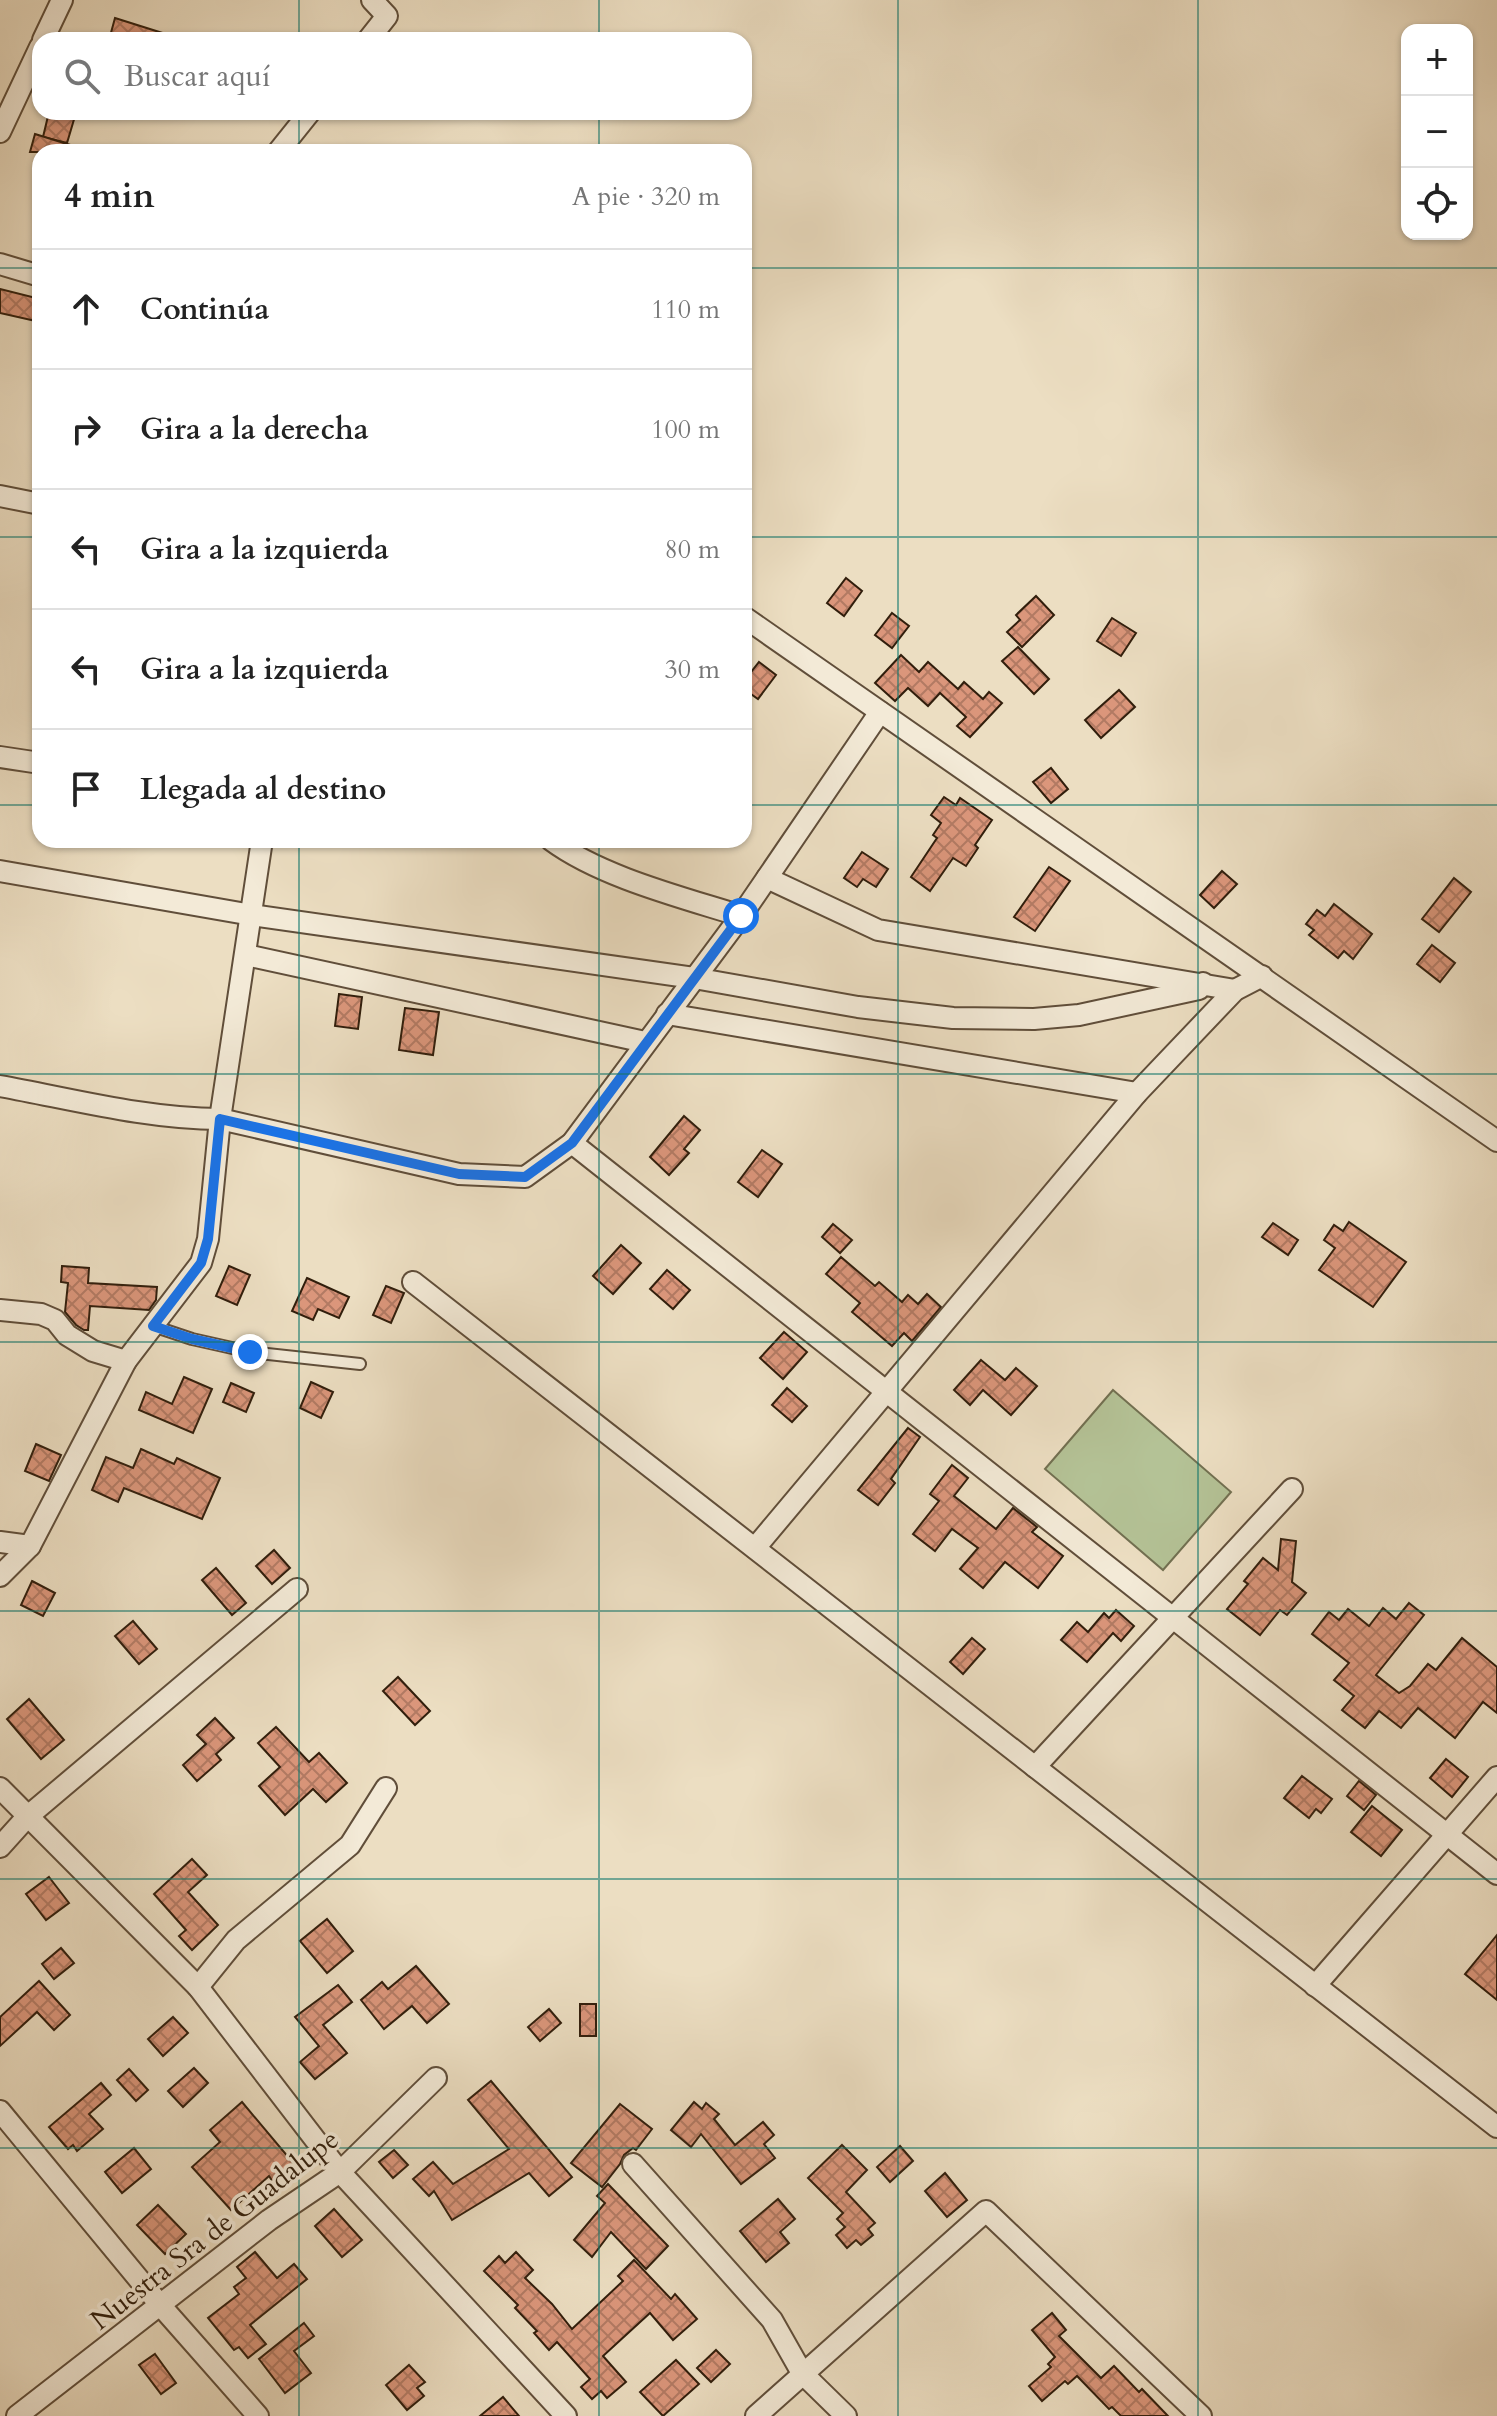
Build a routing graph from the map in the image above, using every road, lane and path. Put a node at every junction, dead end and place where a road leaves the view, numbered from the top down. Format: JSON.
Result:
{"nodes":[{"id":1,"x":62,"y":0,"type":"edge"},
{"id":2,"x":372,"y":0,"type":"edge"},
{"id":3,"x":390,"y":8,"type":"edge"},
{"id":4,"x":47,"y":32,"type":"edge"},
{"id":5,"x":374,"y":32,"type":"edge"},
{"id":6,"x":32,"y":64,"type":"edge"},
{"id":7,"x":304,"y":120,"type":"edge"},
{"id":8,"x":0,"y":132,"type":"edge"},
{"id":9,"x":284,"y":144,"type":"edge"},
{"id":10,"x":0,"y":264,"type":"edge"},
{"id":11,"x":32,"y":274,"type":"edge"},
{"id":12,"x":0,"y":496,"type":"edge"},
{"id":13,"x":32,"y":502,"type":"edge"},
{"id":14,"x":752,"y":623,"type":"edge"},
{"id":15,"x":880,"y":712,"type":"junction"},
{"id":16,"x":0,"y":757,"type":"edge"},
{"id":17,"x":32,"y":762,"type":"edge"},
{"id":18,"x":261,"y":848,"type":"edge"},
{"id":19,"x":562,"y":848,"type":"edge"},
{"id":20,"x":0,"y":871,"type":"edge"},
{"id":21,"x":767,"y":878,"type":"junction"},
{"id":22,"x":252,"y":915,"type":"junction"},
{"id":23,"x":741,"y":916,"type":"junction"},
{"id":24,"x":246,"y":955,"type":"junction"},
{"id":25,"x":1262,"y":976,"type":"junction"},
{"id":26,"x":694,"y":978,"type":"junction"},
{"id":27,"x":1203,"y":983,"type":"junction"},
{"id":28,"x":1235,"y":990,"type":"junction"},
{"id":29,"x":667,"y":1014,"type":"junction"},
{"id":30,"x":645,"y":1042,"type":"junction"},
{"id":31,"x":0,"y":1086,"type":"edge"},
{"id":32,"x":1137,"y":1093,"type":"junction"},
{"id":33,"x":220,"y":1119,"type":"junction"},
{"id":34,"x":1497,"y":1141,"type":"edge"},
{"id":35,"x":572,"y":1143,"type":"junction"},
{"id":36,"x":413,"y":1282,"type":"dead end"},
{"id":37,"x":0,"y":1310,"type":"edge"},
{"id":38,"x":153,"y":1326,"type":"junction"},
{"id":39,"x":126,"y":1361,"type":"junction"},
{"id":40,"x":360,"y":1364,"type":"dead end"},
{"id":41,"x":887,"y":1391,"type":"junction"},
{"id":42,"x":1292,"y":1489,"type":"dead end"},
{"id":43,"x":0,"y":1542,"type":"edge"},
{"id":44,"x":30,"y":1546,"type":"junction"},
{"id":45,"x":755,"y":1548,"type":"junction"},
{"id":46,"x":0,"y":1576,"type":"edge"},
{"id":47,"x":297,"y":1589,"type":"dead end"},
{"id":48,"x":1174,"y":1617,"type":"junction"},
{"id":49,"x":1035,"y":1767,"type":"junction"},
{"id":50,"x":1497,"y":1777,"type":"edge"},
{"id":51,"x":0,"y":1788,"type":"edge"},
{"id":52,"x":386,"y":1788,"type":"dead end"},
{"id":53,"x":27,"y":1817,"type":"junction"},
{"id":54,"x":1449,"y":1834,"type":"junction"},
{"id":55,"x":0,"y":1847,"type":"edge"},
{"id":56,"x":1497,"y":1874,"type":"edge"},
{"id":57,"x":1315,"y":1986,"type":"junction"},
{"id":58,"x":198,"y":1987,"type":"junction"},
{"id":59,"x":436,"y":2078,"type":"dead end"},
{"id":60,"x":0,"y":2111,"type":"edge"},
{"id":61,"x":1497,"y":2127,"type":"edge"},
{"id":62,"x":633,"y":2164,"type":"dead end"},
{"id":63,"x":340,"y":2172,"type":"junction"},
{"id":64,"x":161,"y":2306,"type":"junction"},
{"id":65,"x":802,"y":2373,"type":"junction"},
{"id":66,"x":17,"y":2416,"type":"edge"},
{"id":67,"x":258,"y":2416,"type":"edge"},
{"id":68,"x":566,"y":2416,"type":"edge"},
{"id":69,"x":756,"y":2416,"type":"edge"},
{"id":70,"x":846,"y":2416,"type":"edge"},
{"id":71,"x":1201,"y":2416,"type":"edge"}],
"edges":[{"from":1,"to":4,"type":"street"},
{"from":2,"to":3,"type":"street"},
{"from":3,"to":5,"type":"street"},
{"from":6,"to":8,"type":"street"},
{"from":7,"to":9,"type":"street"},
{"from":10,"to":11,"type":"street"},
{"from":12,"to":13,"type":"street"},
{"from":14,"to":15,"type":"street"},
{"from":15,"to":21,"type":"street"},
{"from":15,"to":25,"type":"street"},
{"from":16,"to":17,"type":"street"},
{"from":18,"to":22,"type":"street"},
{"from":19,"to":23,"type":"street"},
{"from":20,"to":22,"type":"street"},
{"from":21,"to":23,"type":"street"},
{"from":21,"to":27,"type":"street"},
{"from":22,"to":24,"type":"street"},
{"from":22,"to":26,"type":"street"},
{"from":23,"to":26,"type":"street"},
{"from":24,"to":30,"type":"street"},
{"from":24,"to":33,"type":"street"},
{"from":25,"to":28,"type":"street"},
{"from":25,"to":34,"type":"street"},
{"from":26,"to":27,"type":"street"},
{"from":26,"to":29,"type":"street"},
{"from":27,"to":28,"type":"street"},
{"from":28,"to":32,"type":"street"},
{"from":29,"to":30,"type":"street"},
{"from":29,"to":32,"type":"street"},
{"from":30,"to":35,"type":"street"},
{"from":31,"to":33,"type":"street"},
{"from":32,"to":41,"type":"street"},
{"from":33,"to":35,"type":"street"},
{"from":33,"to":38,"type":"street"},
{"from":35,"to":41,"type":"street"},
{"from":36,"to":45,"type":"street"},
{"from":37,"to":39,"type":"street"},
{"from":38,"to":39,"type":"street"},
{"from":38,"to":40,"type":"lane"},
{"from":39,"to":44,"type":"street"},
{"from":41,"to":45,"type":"street"},
{"from":41,"to":48,"type":"street"},
{"from":42,"to":48,"type":"street"},
{"from":43,"to":44,"type":"street"},
{"from":44,"to":46,"type":"street"},
{"from":45,"to":49,"type":"street"},
{"from":47,"to":53,"type":"street"},
{"from":48,"to":49,"type":"street"},
{"from":48,"to":54,"type":"street"},
{"from":49,"to":57,"type":"street"},
{"from":50,"to":54,"type":"street"},
{"from":51,"to":53,"type":"street"},
{"from":52,"to":58,"type":"street"},
{"from":53,"to":55,"type":"street"},
{"from":53,"to":58,"type":"street"},
{"from":54,"to":56,"type":"street"},
{"from":54,"to":57,"type":"street"},
{"from":57,"to":61,"type":"street"},
{"from":58,"to":63,"type":"street"},
{"from":59,"to":63,"type":"street","name":"Nuestra Sra de Guadalupe"},
{"from":60,"to":64,"type":"street"},
{"from":62,"to":65,"type":"street"},
{"from":63,"to":64,"type":"street","name":"Nuestra Sra de Guadalupe"},
{"from":63,"to":68,"type":"street"},
{"from":64,"to":66,"type":"street","name":"Nuestra Sra de Guadalupe"},
{"from":64,"to":67,"type":"street"},
{"from":65,"to":69,"type":"street"},
{"from":65,"to":70,"type":"street"},
{"from":65,"to":71,"type":"street"}]}
